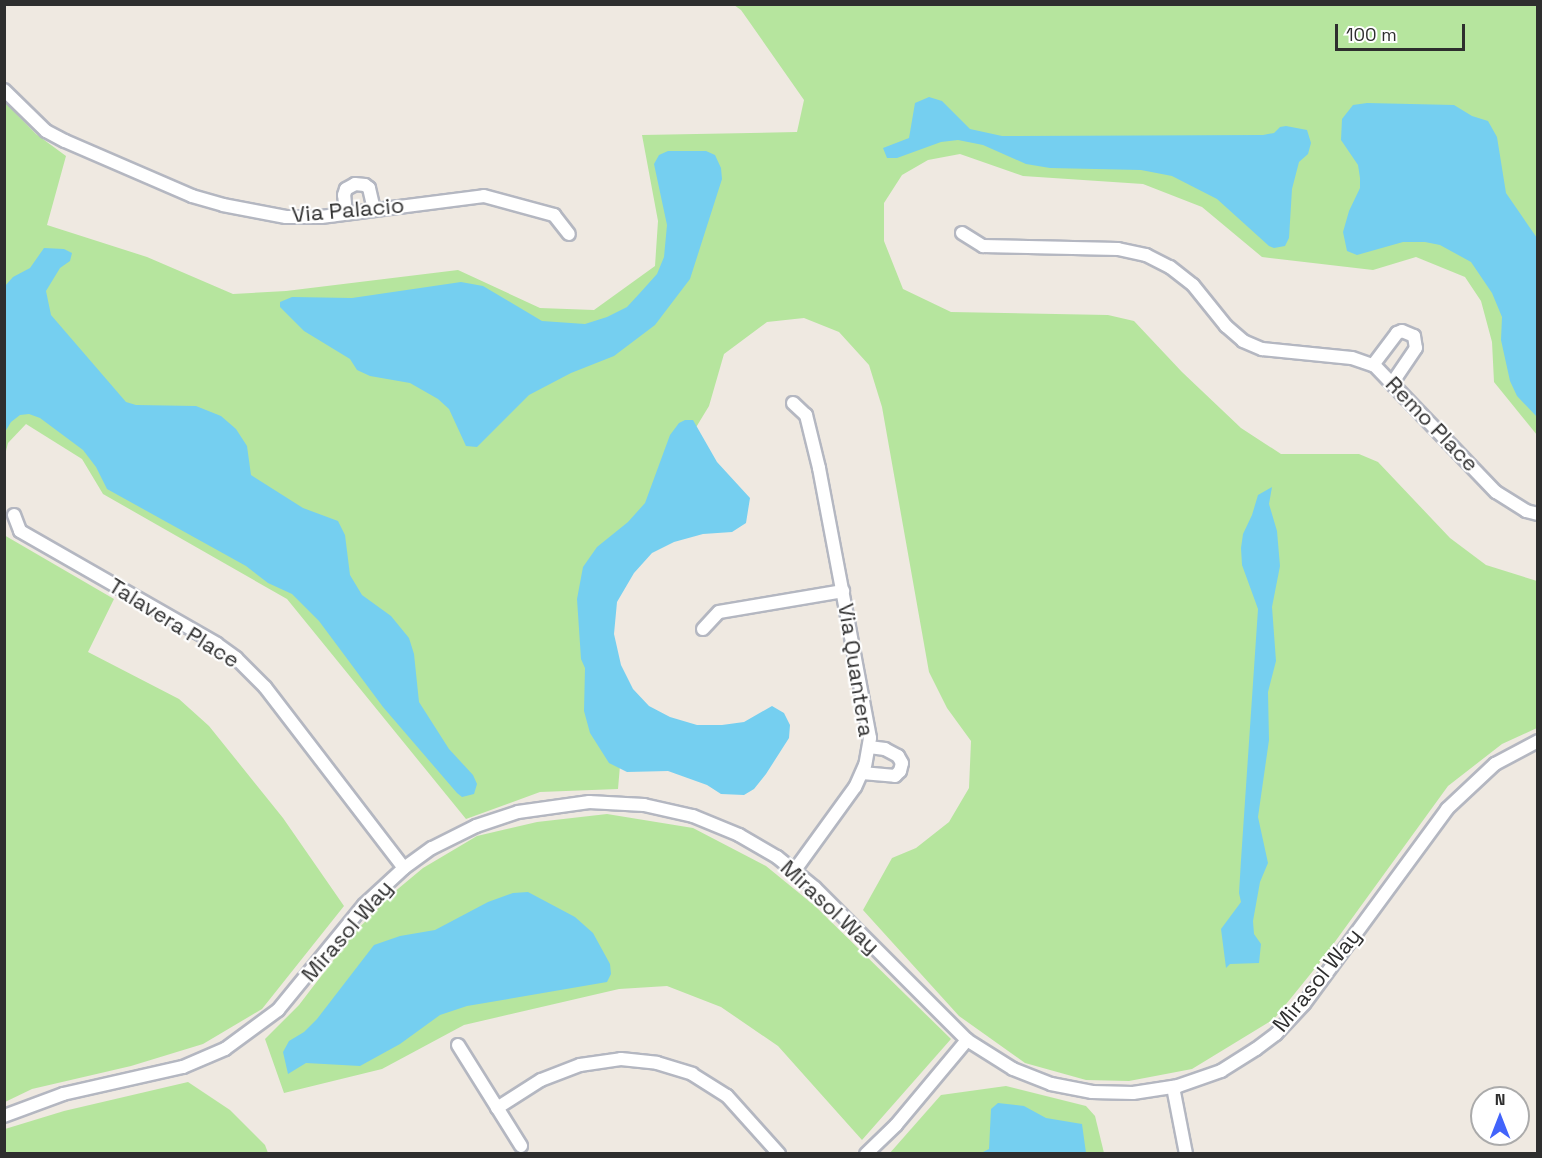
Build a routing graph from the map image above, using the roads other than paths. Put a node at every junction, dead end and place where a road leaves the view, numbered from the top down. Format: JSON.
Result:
{"nodes":[{"id":1,"x":4,"y":90,"type":"edge"},
{"id":2,"x":374,"y":209,"type":"junction"},
{"id":3,"x":346,"y":213,"type":"junction"},
{"id":4,"x":962,"y":233,"type":"dead end"},
{"id":5,"x":569,"y":234,"type":"dead end"},
{"id":6,"x":1373,"y":365,"type":"junction"},
{"id":7,"x":1393,"y":382,"type":"junction"},
{"id":8,"x":793,"y":403,"type":"dead end"},
{"id":9,"x":1538,"y":514,"type":"edge"},
{"id":10,"x":14,"y":515,"type":"dead end"},
{"id":11,"x":843,"y":591,"type":"junction"},
{"id":12,"x":703,"y":629,"type":"dead end"},
{"id":13,"x":1538,"y":741,"type":"edge"},
{"id":14,"x":869,"y":747,"type":"junction"},
{"id":15,"x":862,"y":773,"type":"junction"},
{"id":16,"x":404,"y":868,"type":"junction"},
{"id":17,"x":795,"y":870,"type":"junction"},
{"id":18,"x":967,"y":1040,"type":"junction"},
{"id":19,"x":458,"y":1045,"type":"dead end"},
{"id":20,"x":1173,"y":1087,"type":"junction"},
{"id":21,"x":497,"y":1108,"type":"junction"},
{"id":22,"x":4,"y":1116,"type":"edge"},
{"id":23,"x":521,"y":1146,"type":"dead end"},
{"id":24,"x":779,"y":1154,"type":"edge"},
{"id":25,"x":866,"y":1154,"type":"edge"},
{"id":26,"x":1186,"y":1154,"type":"edge"}],
"edges":[{"from":1,"to":3,"type":"street","name":"Via Palacio"},
{"from":2,"to":3,"type":"street","name":"Via Palacio"},
{"from":2,"to":3,"type":"street"},
{"from":2,"to":5,"type":"street","name":"Via Palacio"},
{"from":4,"to":6,"type":"street","name":"Remo Place"},
{"from":6,"to":7,"type":"street","name":"Remo Place"},
{"from":6,"to":7,"type":"street"},
{"from":7,"to":9,"type":"street","name":"Remo Place"},
{"from":8,"to":11,"type":"street","name":"Via Quantera"},
{"from":10,"to":16,"type":"street","name":"Talavera Place"},
{"from":11,"to":12,"type":"street","name":"Via Quantera"},
{"from":11,"to":14,"type":"street","name":"Via Quantera"},
{"from":13,"to":20,"type":"street","name":"Mirasol Way"},
{"from":14,"to":15,"type":"street","name":"Via Quantera"},
{"from":14,"to":15,"type":"street"},
{"from":15,"to":17,"type":"street","name":"Via Quantera"},
{"from":16,"to":17,"type":"street","name":"Mirasol Way"},
{"from":16,"to":22,"type":"street","name":"Mirasol Way"},
{"from":17,"to":18,"type":"street","name":"Mirasol Way"},
{"from":18,"to":20,"type":"street","name":"Mirasol Way"},
{"from":18,"to":25,"type":"street"},
{"from":19,"to":21,"type":"street"},
{"from":20,"to":26,"type":"street"},
{"from":21,"to":23,"type":"street"},
{"from":21,"to":24,"type":"street"}]}
